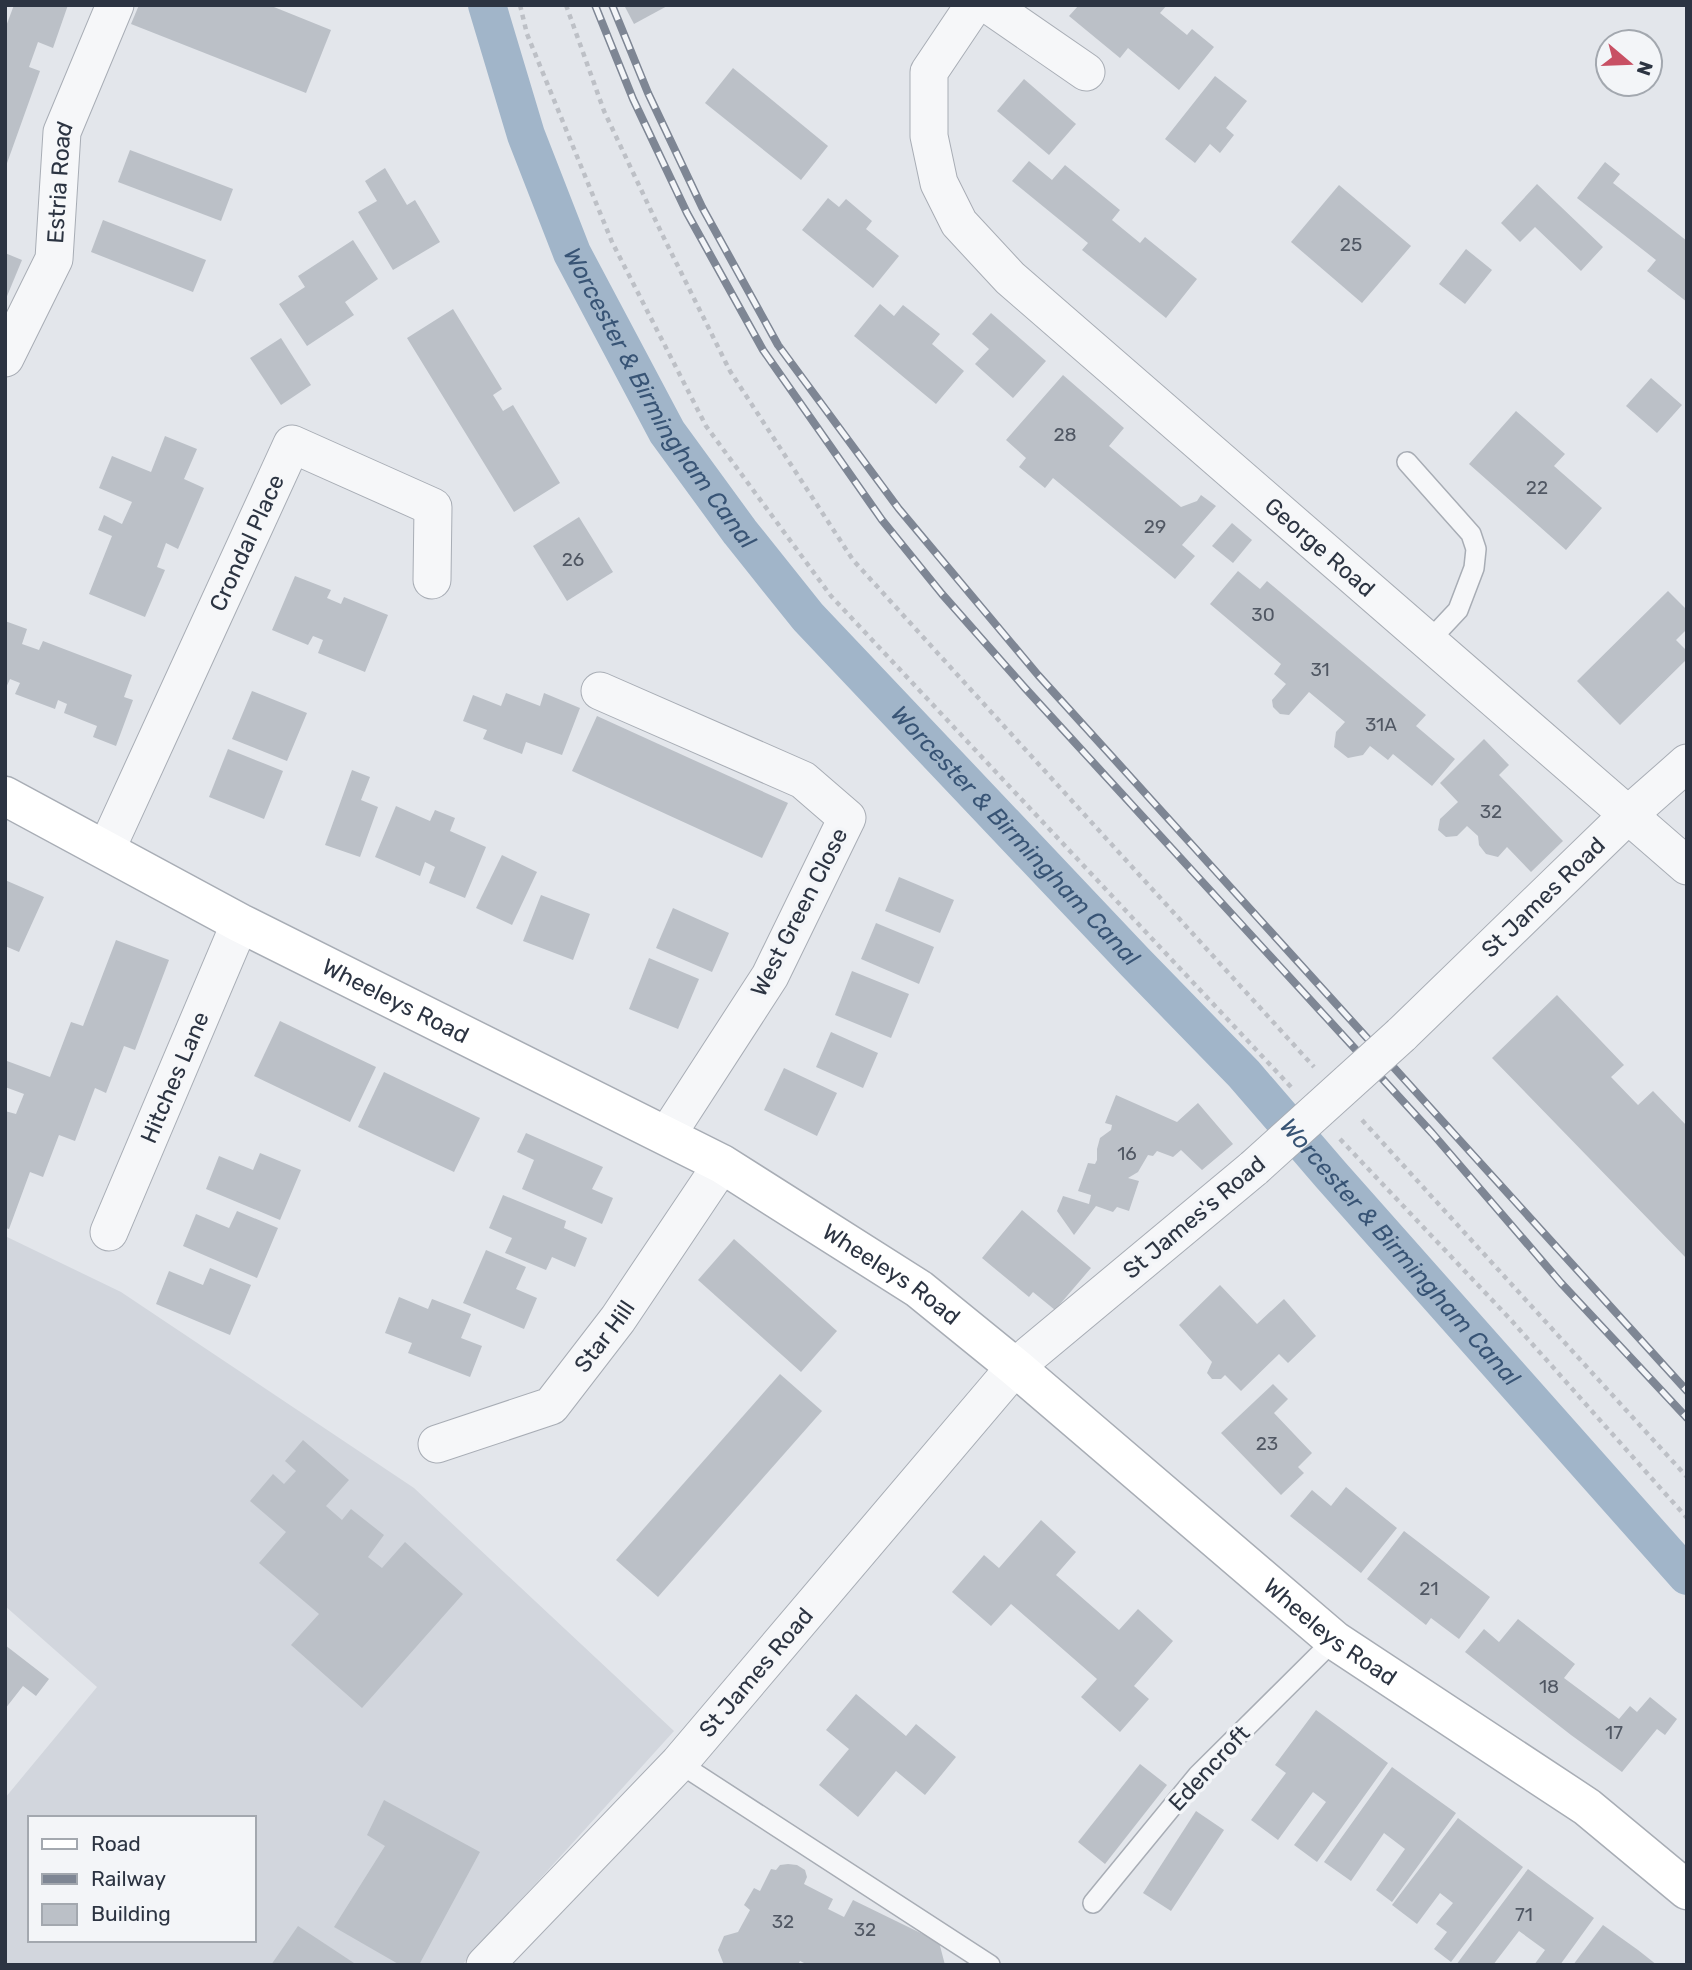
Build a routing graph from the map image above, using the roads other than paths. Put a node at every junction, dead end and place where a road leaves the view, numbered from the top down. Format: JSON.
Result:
{"nodes":[{"id":1,"x":115,"y":5,"type":"edge"},
{"id":2,"x":974,"y":5,"type":"edge"},
{"id":3,"x":989,"y":5,"type":"edge"},
{"id":4,"x":1086,"y":72,"type":"dead end"},
{"id":5,"x":6,"y":353,"type":"edge"},
{"id":6,"x":1407,"y":462,"type":"dead end"},
{"id":7,"x":432,"y":580,"type":"dead end"},
{"id":8,"x":1428,"y":642,"type":"junction"},
{"id":9,"x":600,"y":691,"type":"dead end"},
{"id":10,"x":1687,"y":762,"type":"edge"},
{"id":11,"x":5,"y":796,"type":"edge"},
{"id":12,"x":1628,"y":815,"type":"junction"},
{"id":13,"x":106,"y":849,"type":"junction"},
{"id":14,"x":1687,"y":866,"type":"edge"},
{"id":15,"x":240,"y":923,"type":"junction"},
{"id":16,"x":1401,"y":1035,"type":"joint"},
{"id":17,"x":667,"y":1135,"type":"junction"},
{"id":18,"x":722,"y":1164,"type":"junction"},
{"id":19,"x":109,"y":1232,"type":"dead end"},
{"id":20,"x":1015,"y":1367,"type":"junction"},
{"id":21,"x":437,"y":1444,"type":"dead end"},
{"id":22,"x":1334,"y":1640,"type":"junction"},
{"id":23,"x":679,"y":1763,"type":"junction"},
{"id":24,"x":1687,"y":1890,"type":"edge"},
{"id":25,"x":1093,"y":1903,"type":"dead end"},
{"id":26,"x":485,"y":1965,"type":"edge"},
{"id":27,"x":990,"y":1965,"type":"edge"}],
"edges":[{"from":1,"to":5,"type":"street","name":"Estria Road"},
{"from":2,"to":8,"type":"street","name":"George Road"},
{"from":3,"to":4,"type":"street"},
{"from":6,"to":8,"type":"lane"},
{"from":7,"to":13,"type":"street","name":"Crondal Place"},
{"from":8,"to":12,"type":"street","name":"George Road"},
{"from":9,"to":17,"type":"street","name":"West Green Close"},
{"from":10,"to":12,"type":"street","name":"St James Road"},
{"from":11,"to":13,"type":"street","name":"Wheeleys Road"},
{"from":12,"to":14,"type":"street","name":"George Road"},
{"from":12,"to":16,"type":"street","name":"St James Road"},
{"from":13,"to":15,"type":"street","name":"Wheeleys Road"},
{"from":15,"to":17,"type":"street","name":"Wheeleys Road"},
{"from":15,"to":19,"type":"street","name":"Hitches Lane"},
{"from":16,"to":20,"type":"street","name":"St James's Road","bridge":true},
{"from":17,"to":18,"type":"street","name":"Wheeleys Road"},
{"from":18,"to":20,"type":"street","name":"Wheeleys Road"},
{"from":18,"to":21,"type":"street","name":"Star Hill"},
{"from":20,"to":22,"type":"street","name":"Wheeleys Road"},
{"from":20,"to":23,"type":"street","name":"St James Road"},
{"from":22,"to":24,"type":"street","name":"Wheeleys Road"},
{"from":22,"to":25,"type":"lane","name":"Edencroft"},
{"from":23,"to":26,"type":"street","name":"St James Road"},
{"from":23,"to":27,"type":"lane"}]}
